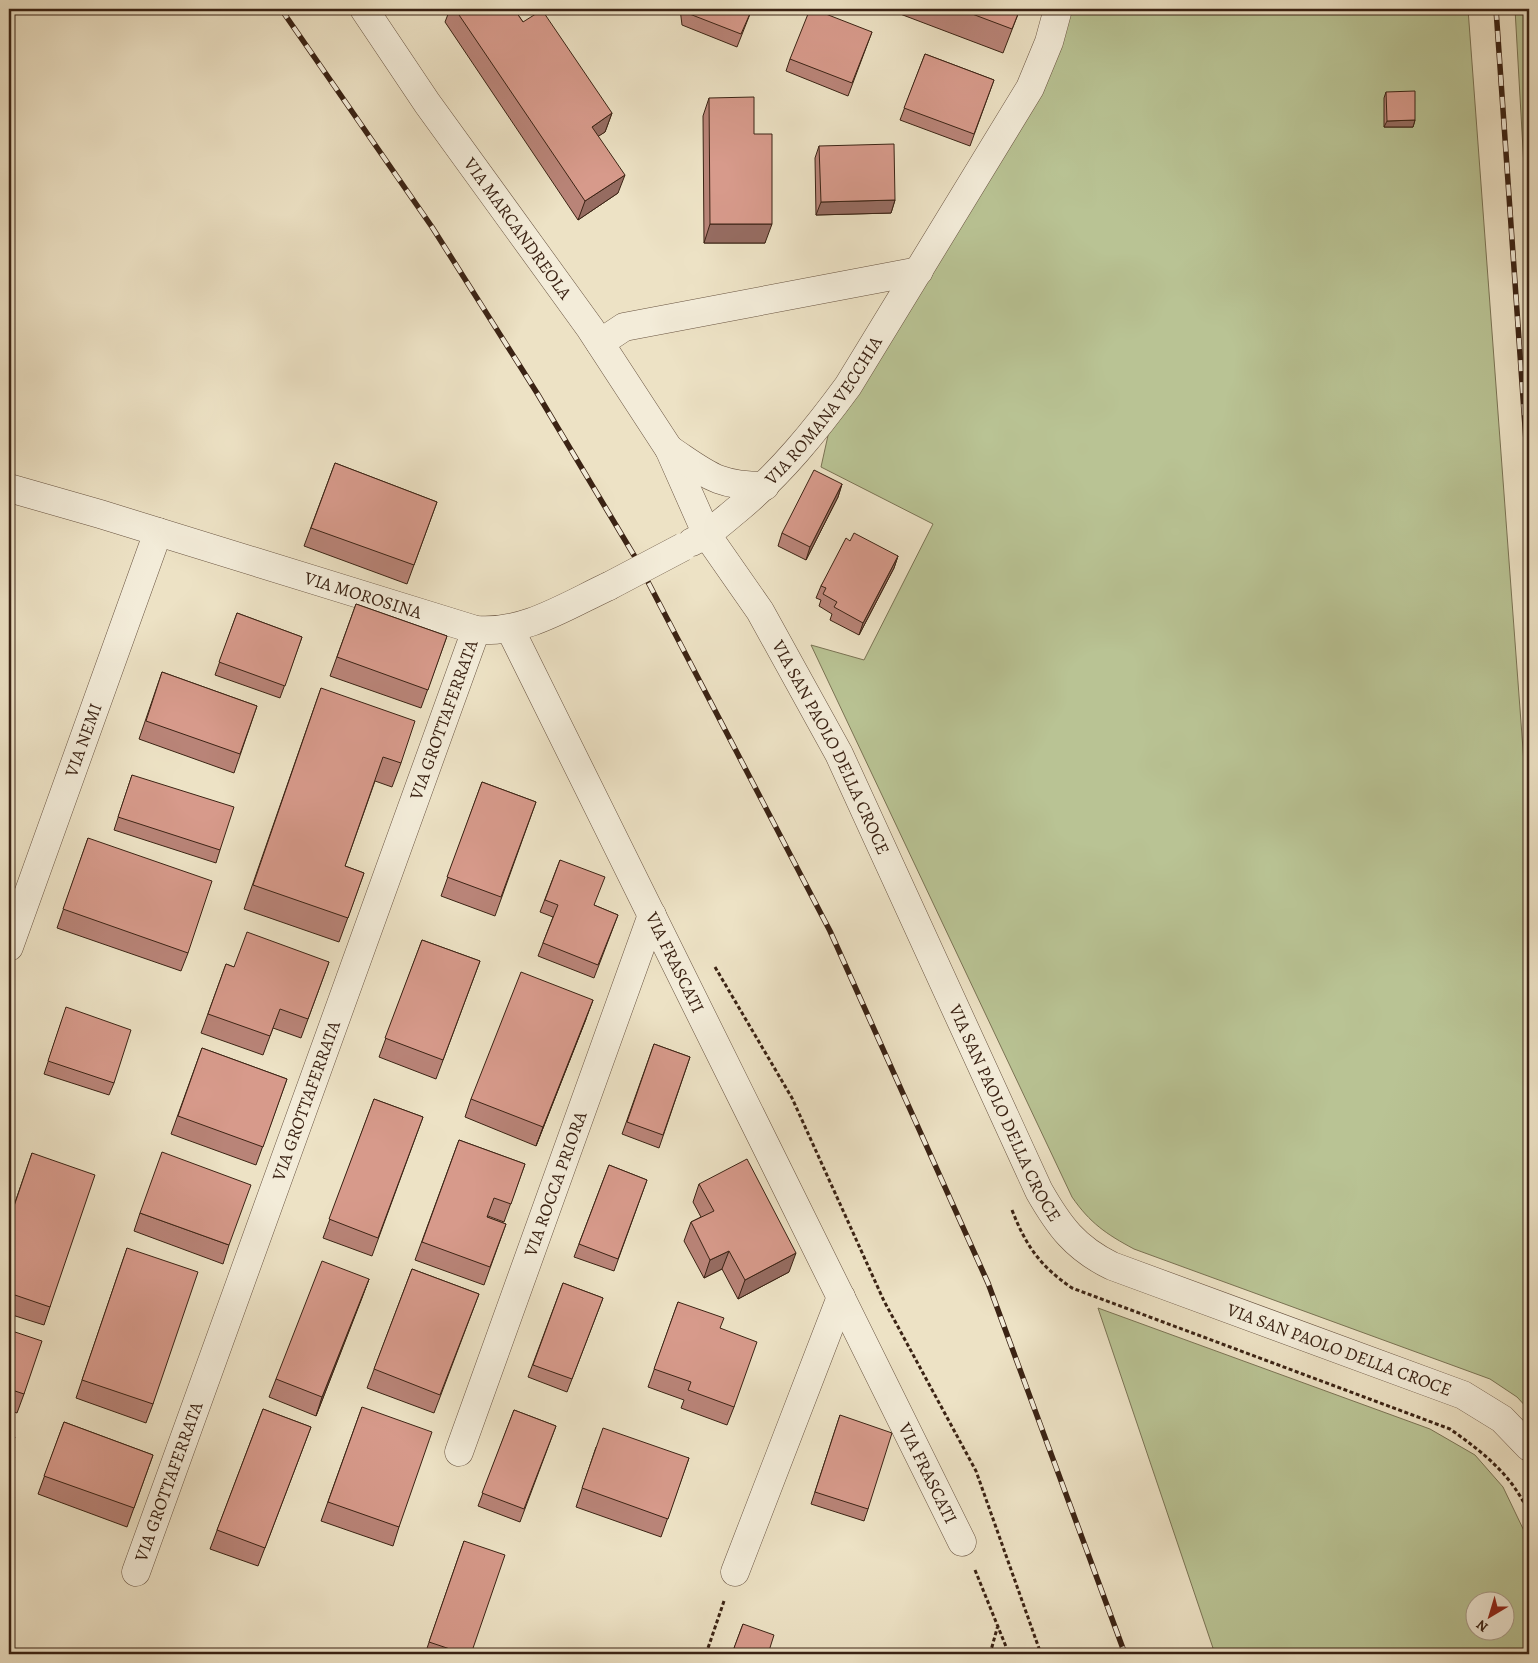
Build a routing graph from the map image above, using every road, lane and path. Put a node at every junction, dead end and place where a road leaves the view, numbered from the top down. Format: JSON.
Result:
{"nodes":[{"id":1,"x":364,"y":9,"type":"edge"},
{"id":2,"x":1058,"y":9,"type":"edge"},
{"id":3,"x":919,"y":270,"type":"junction"},
{"id":4,"x":600,"y":343,"type":"junction"},
{"id":5,"x":669,"y":449,"type":"junction"},
{"id":6,"x":765,"y":486,"type":"junction"},
{"id":7,"x":9,"y":488,"type":"edge"},
{"id":8,"x":158,"y":532,"type":"junction"},
{"id":9,"x":708,"y":535,"type":"junction"},
{"id":10,"x":510,"y":629,"type":"junction"},
{"id":11,"x":476,"y":630,"type":"junction"},
{"id":12,"x":652,"y":915,"type":"junction"},
{"id":13,"x":9,"y":947,"type":"edge"},
{"id":14,"x":710,"y":959,"type":"dead end"},
{"id":15,"x":841,"y":1297,"type":"junction"},
{"id":16,"x":1529,"y":1447,"type":"edge"},
{"id":17,"x":459,"y":1452,"type":"dead end"},
{"id":18,"x":962,"y":1542,"type":"joint"},
{"id":19,"x":136,"y":1572,"type":"dead end"},
{"id":20,"x":735,"y":1572,"type":"joint"},
{"id":21,"x":998,"y":1624,"type":"junction"},
{"id":22,"x":706,"y":1654,"type":"edge"},
{"id":23,"x":990,"y":1654,"type":"edge"},
{"id":24,"x":1009,"y":1654,"type":"edge"},
{"id":25,"x":1041,"y":1654,"type":"edge"}],
"edges":[{"from":1,"to":4,"type":"street","name":"VIA MARCANDREOLA"},
{"from":2,"to":3,"type":"street","name":"VIA ROMANA VECCHIA"},
{"from":3,"to":4,"type":"street"},
{"from":3,"to":6,"type":"street","name":"VIA ROMANA VECCHIA"},
{"from":4,"to":5,"type":"street","name":"VIA MARCANDREOLA"},
{"from":5,"to":6,"type":"street","name":"VIA MARCANDREOLA"},
{"from":5,"to":9,"type":"street","name":"VIA MARCANDREOLA"},
{"from":6,"to":9,"type":"street","name":"VIA ROMANA VECCHIA"},
{"from":7,"to":8,"type":"street","name":"VIA MOROSINA"},
{"from":8,"to":11,"type":"street","name":"VIA MOROSINA"},
{"from":8,"to":13,"type":"street","name":"VIA NEMI"},
{"from":9,"to":10,"type":"street","name":"VIA MOROSINA","bridge":true},
{"from":9,"to":16,"type":"street","name":"VIA SAN PAOLO DELLA CROCE"},
{"from":10,"to":11,"type":"street","name":"VIA MOROSINA"},
{"from":10,"to":12,"type":"street","name":"VIA FRASCATI"},
{"from":11,"to":19,"type":"street","name":"VIA GROTTAFERRATA"},
{"from":12,"to":15,"type":"street","name":"VIA FRASCATI"},
{"from":12,"to":17,"type":"street","name":"VIA ROCCA PRIORA"},
{"from":14,"to":25,"type":"path"},
{"from":15,"to":18,"type":"street","name":"VIA FRASCATI"},
{"from":15,"to":20,"type":"street"},
{"from":18,"to":21,"type":"path","name":"VIA FRASCATI"},
{"from":20,"to":22,"type":"path"},
{"from":21,"to":23,"type":"path"},
{"from":21,"to":24,"type":"path","name":"VIA FRASCATI"}]}
